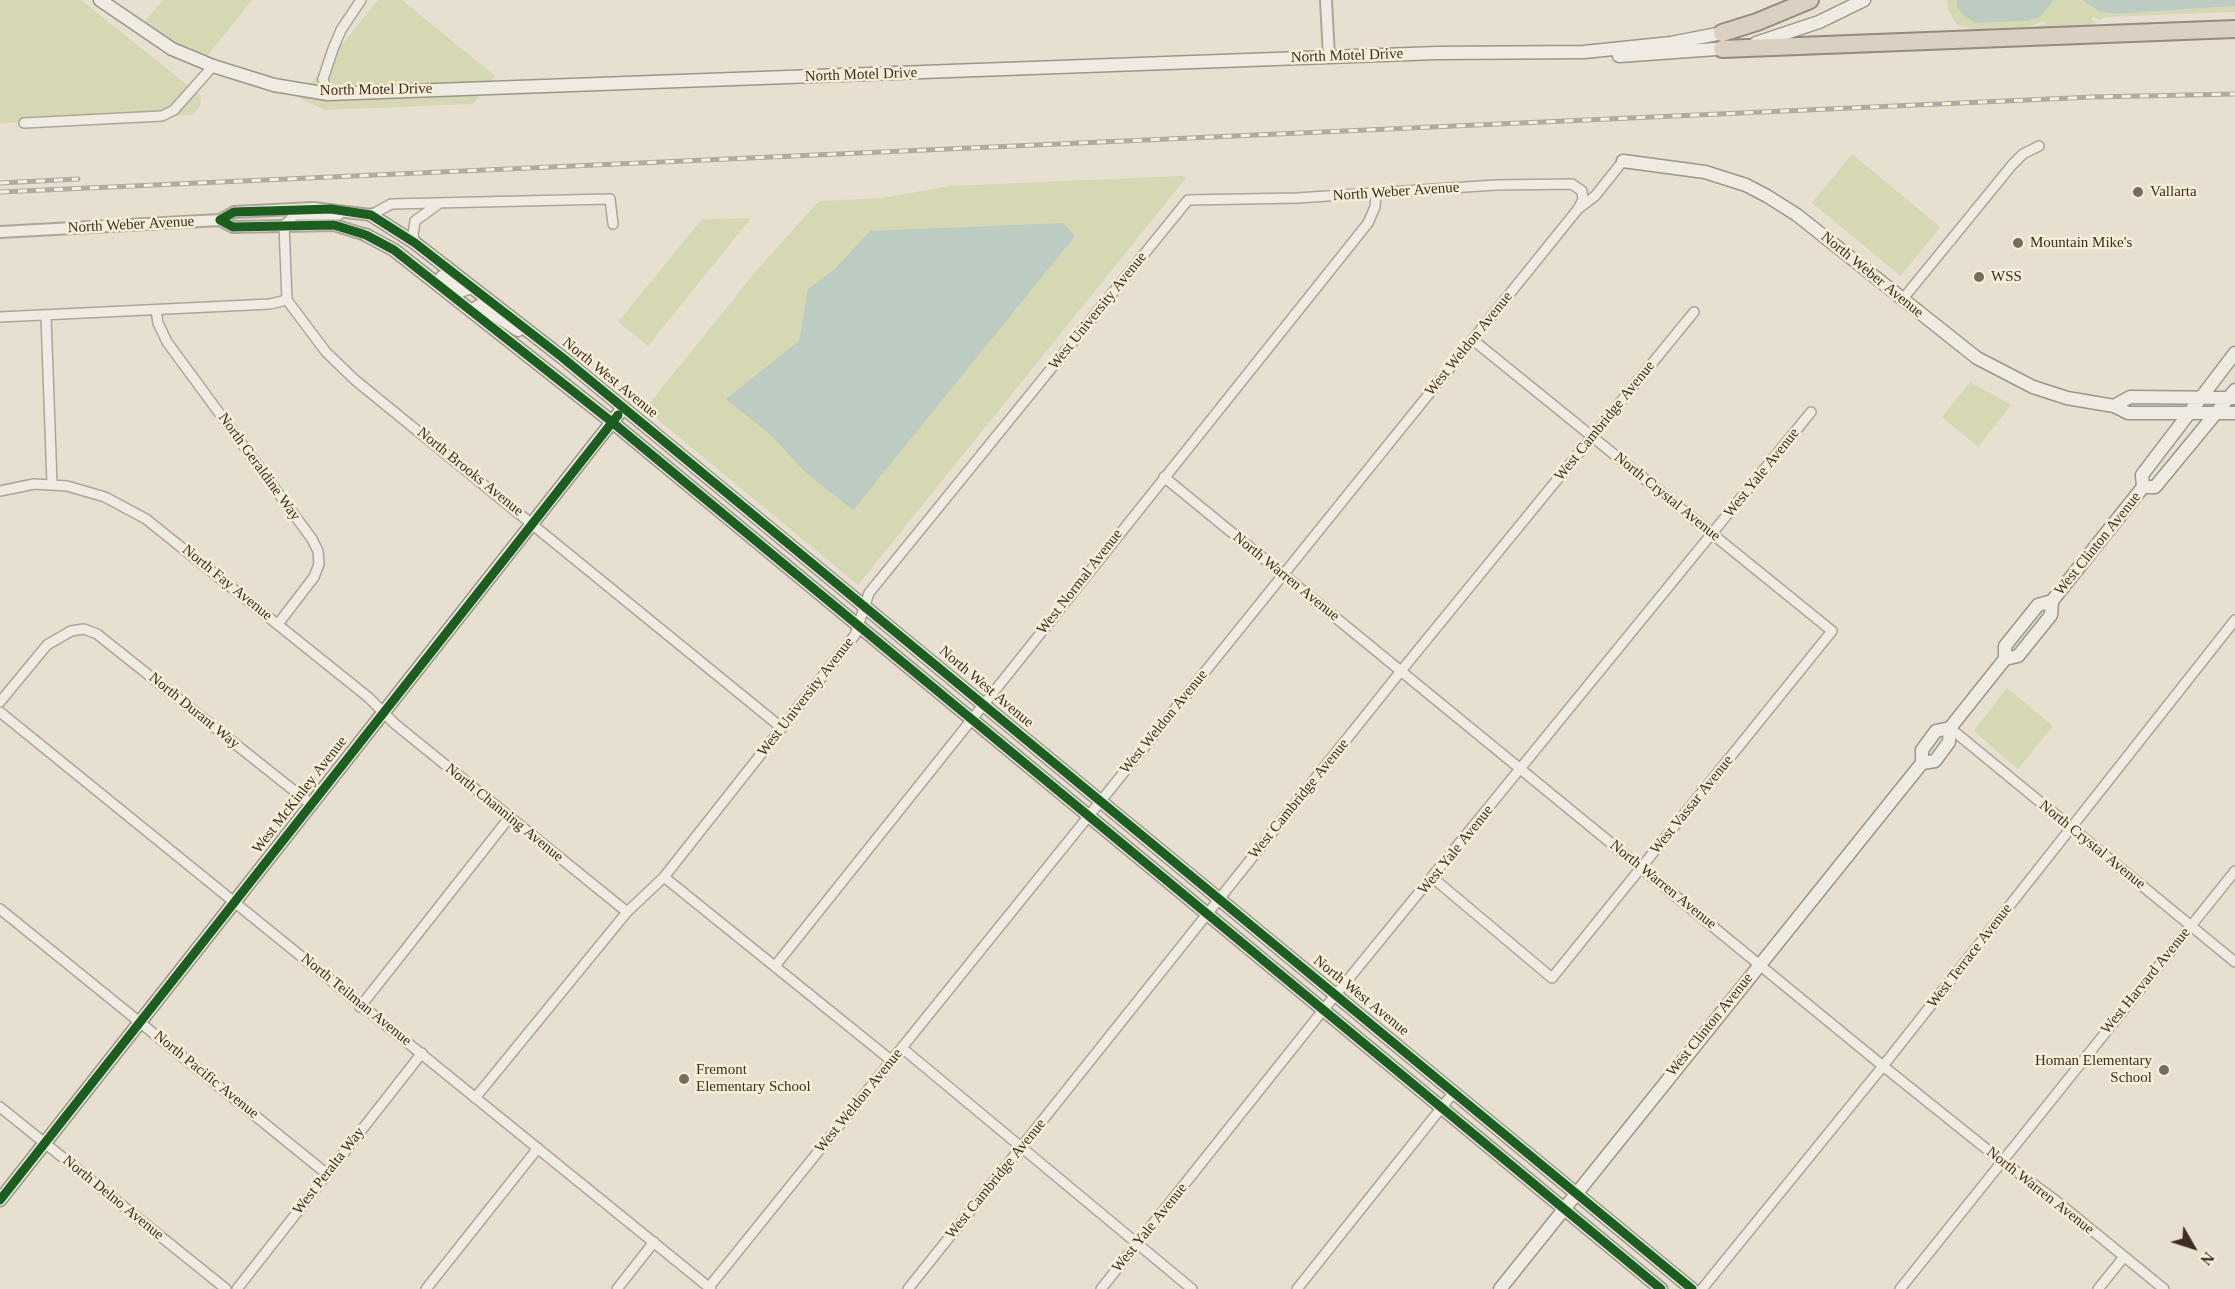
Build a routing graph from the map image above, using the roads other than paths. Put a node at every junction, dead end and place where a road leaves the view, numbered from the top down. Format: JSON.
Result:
{"nodes":[{"id":1,"x":100,"y":0,"type":"edge"},
{"id":2,"x":361,"y":0,"type":"edge"},
{"id":3,"x":1326,"y":0,"type":"edge"},
{"id":4,"x":1810,"y":0,"type":"edge"},
{"id":5,"x":1864,"y":0,"type":"edge"},
{"id":6,"x":2235,"y":29,"type":"edge"},
{"id":7,"x":1722,"y":41,"type":"junction"},
{"id":8,"x":1329,"y":57,"type":"junction"},
{"id":9,"x":213,"y":66,"type":"junction"},
{"id":10,"x":328,"y":94,"type":"junction"},
{"id":11,"x":24,"y":123,"type":"dead end"},
{"id":12,"x":2038,"y":146,"type":"dead end"},
{"id":13,"x":1623,"y":161,"type":"joint"},
{"id":14,"x":1376,"y":194,"type":"junction"},
{"id":15,"x":1188,"y":200,"type":"joint"},
{"id":16,"x":437,"y":205,"type":"junction"},
{"id":17,"x":1578,"y":209,"type":"junction"},
{"id":18,"x":355,"y":213,"type":"junction"},
{"id":19,"x":371,"y":215,"type":"junction"},
{"id":20,"x":220,"y":220,"type":"junction"},
{"id":21,"x":613,"y":224,"type":"dead end"},
{"id":22,"x":284,"y":225,"type":"junction"},
{"id":23,"x":0,"y":232,"type":"edge"},
{"id":24,"x":366,"y":235,"type":"joint"},
{"id":25,"x":415,"y":243,"type":"junction"},
{"id":26,"x":421,"y":270,"type":"junction"},
{"id":27,"x":472,"y":287,"type":"junction"},
{"id":28,"x":287,"y":300,"type":"junction"},
{"id":29,"x":1902,"y":300,"type":"junction"},
{"id":30,"x":156,"y":310,"type":"junction"},
{"id":31,"x":471,"y":311,"type":"junction"},
{"id":32,"x":1694,"y":312,"type":"dead end"},
{"id":33,"x":46,"y":316,"type":"junction"},
{"id":34,"x":0,"y":317,"type":"edge"},
{"id":35,"x":1473,"y":340,"type":"junction"},
{"id":36,"x":541,"y":341,"type":"junction"},
{"id":37,"x":2235,"y":353,"type":"edge"},
{"id":38,"x":2233,"y":395,"type":"edge"},
{"id":39,"x":2201,"y":398,"type":"junction"},
{"id":40,"x":2114,"y":406,"type":"junction"},
{"id":41,"x":623,"y":408,"type":"junction"},
{"id":42,"x":1811,"y":412,"type":"dead end"},
{"id":43,"x":2217,"y":413,"type":"junction"},
{"id":44,"x":2235,"y":413,"type":"edge"},
{"id":45,"x":2189,"y":414,"type":"junction"},
{"id":46,"x":612,"y":422,"type":"junction"},
{"id":47,"x":1593,"y":437,"type":"junction"},
{"id":48,"x":1164,"y":477,"type":"junction"},
{"id":49,"x":52,"y":484,"type":"junction"},
{"id":50,"x":2144,"y":487,"type":"junction"},
{"id":51,"x":0,"y":491,"type":"edge"},
{"id":52,"x":533,"y":523,"type":"junction"},
{"id":53,"x":1712,"y":534,"type":"junction"},
{"id":54,"x":1283,"y":574,"type":"junction"},
{"id":55,"x":865,"y":606,"type":"junction"},
{"id":56,"x":2235,"y":620,"type":"edge"},
{"id":57,"x":278,"y":624,"type":"junction"},
{"id":58,"x":859,"y":625,"type":"junction"},
{"id":59,"x":1832,"y":631,"type":"joint"},
{"id":60,"x":1401,"y":671,"type":"junction"},
{"id":61,"x":0,"y":702,"type":"edge"},
{"id":62,"x":983,"y":704,"type":"junction"},
{"id":63,"x":0,"y":712,"type":"edge"},
{"id":64,"x":384,"y":712,"type":"junction"},
{"id":65,"x":972,"y":718,"type":"junction"},
{"id":66,"x":782,"y":728,"type":"junction"},
{"id":67,"x":1950,"y":728,"type":"junction"},
{"id":68,"x":1521,"y":769,"type":"junction"},
{"id":69,"x":1101,"y":802,"type":"junction"},
{"id":70,"x":312,"y":805,"type":"junction"},
{"id":71,"x":1090,"y":815,"type":"junction"},
{"id":72,"x":509,"y":818,"type":"junction"},
{"id":73,"x":2071,"y":828,"type":"junction"},
{"id":74,"x":1642,"y":867,"type":"junction"},
{"id":75,"x":2235,"y":871,"type":"edge"},
{"id":76,"x":664,"y":877,"type":"junction"},
{"id":77,"x":1433,"y":878,"type":"junction"},
{"id":78,"x":1220,"y":899,"type":"junction"},
{"id":79,"x":236,"y":901,"type":"junction"},
{"id":80,"x":0,"y":909,"type":"edge"},
{"id":81,"x":627,"y":912,"type":"junction"},
{"id":82,"x":1209,"y":913,"type":"junction"},
{"id":83,"x":2191,"y":926,"type":"junction"},
{"id":84,"x":2235,"y":962,"type":"edge"},
{"id":85,"x":1760,"y":964,"type":"junction"},
{"id":86,"x":775,"y":966,"type":"junction"},
{"id":87,"x":1336,"y":994,"type":"junction"},
{"id":88,"x":360,"y":1007,"type":"junction"},
{"id":89,"x":1324,"y":1009,"type":"junction"},
{"id":90,"x":140,"y":1022,"type":"junction"},
{"id":91,"x":902,"y":1048,"type":"junction"},
{"id":92,"x":422,"y":1053,"type":"junction"},
{"id":93,"x":892,"y":1061,"type":"junction"},
{"id":94,"x":1883,"y":1066,"type":"junction"},
{"id":95,"x":1454,"y":1092,"type":"junction"},
{"id":96,"x":475,"y":1098,"type":"junction"},
{"id":97,"x":1443,"y":1106,"type":"junction"},
{"id":98,"x":0,"y":1107,"type":"edge"},
{"id":99,"x":45,"y":1143,"type":"junction"},
{"id":100,"x":1022,"y":1147,"type":"junction"},
{"id":101,"x":538,"y":1148,"type":"junction"},
{"id":102,"x":2002,"y":1161,"type":"junction"},
{"id":103,"x":327,"y":1174,"type":"junction"},
{"id":104,"x":1574,"y":1193,"type":"junction"},
{"id":105,"x":0,"y":1200,"type":"edge"},
{"id":106,"x":1563,"y":1208,"type":"junction"},
{"id":107,"x":654,"y":1242,"type":"junction"},
{"id":108,"x":1138,"y":1243,"type":"junction"},
{"id":109,"x":2124,"y":1257,"type":"junction"},
{"id":110,"x":710,"y":1288,"type":"edge"},
{"id":111,"x":226,"y":1289,"type":"edge"},
{"id":112,"x":237,"y":1289,"type":"edge"},
{"id":113,"x":426,"y":1289,"type":"edge"},
{"id":114,"x":617,"y":1289,"type":"edge"},
{"id":115,"x":908,"y":1289,"type":"edge"},
{"id":116,"x":1101,"y":1289,"type":"edge"},
{"id":117,"x":1192,"y":1289,"type":"edge"},
{"id":118,"x":1297,"y":1289,"type":"edge"},
{"id":119,"x":1500,"y":1289,"type":"edge"},
{"id":120,"x":1661,"y":1289,"type":"edge"},
{"id":121,"x":1692,"y":1289,"type":"edge"},
{"id":122,"x":1702,"y":1289,"type":"edge"},
{"id":123,"x":1900,"y":1289,"type":"edge"},
{"id":124,"x":2098,"y":1289,"type":"edge"},
{"id":125,"x":2164,"y":1289,"type":"edge"}],
"edges":[{"from":1,"to":9,"type":"main road"},
{"from":2,"to":10,"type":"street"},
{"from":3,"to":8,"type":"street"},
{"from":4,"to":7,"type":"highway"},
{"from":5,"to":7,"type":"main road","name":"North Motel Drive"},
{"from":6,"to":7,"type":"highway"},
{"from":7,"to":8,"type":"main road","name":"North Motel Drive"},
{"from":8,"to":10,"type":"main road","name":"North Motel Drive"},
{"from":9,"to":10,"type":"main road","name":"North Motel Drive"},
{"from":9,"to":11,"type":"street"},
{"from":12,"to":29,"type":"street"},
{"from":13,"to":17,"type":"street","name":"West Weldon Avenue"},
{"from":13,"to":29,"type":"main road","name":"North Weber Avenue"},
{"from":14,"to":15,"type":"street","name":"North Weber Avenue"},
{"from":14,"to":17,"type":"street","name":"North Weber Avenue"},
{"from":14,"to":48,"type":"street","name":"West Normal Avenue"},
{"from":15,"to":55,"type":"street","name":"West University Avenue"},
{"from":16,"to":19,"type":"street"},
{"from":16,"to":21,"type":"street"},
{"from":16,"to":25,"type":"street"},
{"from":17,"to":35,"type":"street","name":"West Weldon Avenue"},
{"from":18,"to":19,"type":"street","name":"North West Avenue"},
{"from":18,"to":20,"type":"street","name":"North West Avenue"},
{"from":18,"to":22,"type":"street"},
{"from":19,"to":25,"type":"main road","name":"North West Avenue"},
{"from":20,"to":22,"type":"street","name":"North Weber Avenue"},
{"from":20,"to":23,"type":"street","name":"North Weber Avenue"},
{"from":22,"to":24,"type":"street","name":"North Weber Avenue"},
{"from":22,"to":28,"type":"street"},
{"from":24,"to":26,"type":"main road"},
{"from":25,"to":27,"type":"main road","name":"North West Avenue"},
{"from":26,"to":27,"type":"main road"},
{"from":26,"to":31,"type":"main road"},
{"from":27,"to":36,"type":"main road","name":"North West Avenue"},
{"from":28,"to":30,"type":"street"},
{"from":28,"to":52,"type":"street","name":"North Brooks Avenue"},
{"from":29,"to":40,"type":"main road","name":"North Weber Avenue"},
{"from":30,"to":33,"type":"street"},
{"from":30,"to":57,"type":"street","name":"North Geraldine Way"},
{"from":31,"to":36,"type":"main road"},
{"from":31,"to":46,"type":"main road"},
{"from":32,"to":47,"type":"street","name":"West Cambridge Avenue"},
{"from":33,"to":34,"type":"street"},
{"from":33,"to":49,"type":"street"},
{"from":35,"to":47,"type":"street","name":"North Crystal Avenue"},
{"from":35,"to":54,"type":"street","name":"West Weldon Avenue"},
{"from":36,"to":41,"type":"main road","name":"North West Avenue"},
{"from":37,"to":39,"type":"main road","name":"West Clinton Avenue"},
{"from":38,"to":39,"type":"main road","name":"North Weber Avenue"},
{"from":38,"to":43,"type":"main road","name":"West Clinton Avenue"},
{"from":39,"to":40,"type":"main road","name":"North Weber Avenue"},
{"from":39,"to":45,"type":"main road","name":"West Clinton Avenue"},
{"from":40,"to":45,"type":"main road","name":"North Weber Avenue"},
{"from":41,"to":46,"type":"main road","name":"West McKinley Avenue"},
{"from":41,"to":55,"type":"main road","name":"North West Avenue"},
{"from":42,"to":53,"type":"street","name":"West Yale Avenue"},
{"from":43,"to":44,"type":"main road","name":"North Weber Avenue"},
{"from":43,"to":45,"type":"main road","name":"North Weber Avenue"},
{"from":43,"to":50,"type":"main road","name":"West Clinton Avenue"},
{"from":45,"to":50,"type":"main road","name":"West Clinton Avenue"},
{"from":46,"to":52,"type":"main road","name":"West McKinley Avenue"},
{"from":46,"to":58,"type":"main road"},
{"from":47,"to":53,"type":"street","name":"North Crystal Avenue"},
{"from":47,"to":60,"type":"street","name":"West Cambridge Avenue"},
{"from":48,"to":54,"type":"street","name":"North Warren Avenue"},
{"from":48,"to":62,"type":"street","name":"West Normal Avenue"},
{"from":49,"to":51,"type":"street","name":"North Fay Avenue"},
{"from":49,"to":57,"type":"street","name":"North Fay Avenue"},
{"from":50,"to":67,"type":"main road","name":"West Clinton Avenue"},
{"from":52,"to":64,"type":"main road","name":"West McKinley Avenue"},
{"from":52,"to":66,"type":"street","name":"North Brooks Avenue"},
{"from":53,"to":59,"type":"street","name":"North Crystal Avenue"},
{"from":53,"to":68,"type":"street","name":"West Yale Avenue"},
{"from":54,"to":60,"type":"street","name":"North Warren Avenue"},
{"from":54,"to":69,"type":"street","name":"West Weldon Avenue"},
{"from":55,"to":58,"type":"street","name":"West University Avenue"},
{"from":55,"to":62,"type":"main road","name":"North West Avenue"},
{"from":56,"to":73,"type":"street","name":"West Terrace Avenue"},
{"from":57,"to":64,"type":"street","name":"North Fay Avenue"},
{"from":58,"to":65,"type":"main road"},
{"from":58,"to":66,"type":"street","name":"West University Avenue"},
{"from":59,"to":74,"type":"street","name":"West Vassar Avenue"},
{"from":60,"to":68,"type":"street","name":"North Warren Avenue"},
{"from":60,"to":78,"type":"street","name":"West Cambridge Avenue"},
{"from":61,"to":70,"type":"street","name":"North Durant Way"},
{"from":62,"to":65,"type":"street","name":"West Normal Avenue"},
{"from":62,"to":69,"type":"main road","name":"North West Avenue"},
{"from":63,"to":79,"type":"street","name":"North Teilman Avenue"},
{"from":64,"to":70,"type":"main road","name":"West McKinley Avenue"},
{"from":64,"to":72,"type":"street","name":"North Channing Avenue"},
{"from":65,"to":71,"type":"main road"},
{"from":65,"to":86,"type":"street","name":"West Normal Avenue"},
{"from":66,"to":76,"type":"street","name":"West University Avenue"},
{"from":67,"to":73,"type":"street","name":"North Crystal Avenue"},
{"from":67,"to":85,"type":"main road","name":"West Clinton Avenue"},
{"from":68,"to":74,"type":"street","name":"North Warren Avenue"},
{"from":68,"to":77,"type":"street","name":"West Yale Avenue"},
{"from":69,"to":71,"type":"street","name":"West Weldon Avenue"},
{"from":69,"to":78,"type":"main road","name":"North West Avenue"},
{"from":70,"to":79,"type":"main road","name":"West McKinley Avenue"},
{"from":71,"to":82,"type":"main road"},
{"from":71,"to":91,"type":"street","name":"West Weldon Avenue"},
{"from":72,"to":81,"type":"street","name":"North Channing Avenue"},
{"from":72,"to":88,"type":"street"},
{"from":73,"to":83,"type":"street","name":"North Crystal Avenue"},
{"from":73,"to":94,"type":"street","name":"West Terrace Avenue"},
{"from":74,"to":77,"type":"street","name":"West Vassar Avenue"},
{"from":74,"to":85,"type":"street","name":"North Warren Avenue"},
{"from":75,"to":83,"type":"street","name":"West Harvard Avenue"},
{"from":76,"to":81,"type":"street","name":"West University Avenue"},
{"from":76,"to":86,"type":"street"},
{"from":77,"to":87,"type":"street","name":"West Yale Avenue"},
{"from":78,"to":82,"type":"street","name":"West Cambridge Avenue"},
{"from":78,"to":87,"type":"main road","name":"North West Avenue"},
{"from":79,"to":88,"type":"street","name":"North Teilman Avenue"},
{"from":79,"to":90,"type":"main road","name":"West McKinley Avenue"},
{"from":80,"to":90,"type":"street","name":"North Pacific Avenue"},
{"from":81,"to":96,"type":"street","name":"West University Avenue"},
{"from":82,"to":89,"type":"main road"},
{"from":82,"to":100,"type":"street","name":"West Cambridge Avenue"},
{"from":83,"to":84,"type":"street","name":"North Crystal Avenue"},
{"from":83,"to":102,"type":"street","name":"West Harvard Avenue"},
{"from":85,"to":94,"type":"street","name":"North Warren Avenue"},
{"from":85,"to":104,"type":"main road","name":"West Clinton Avenue"},
{"from":86,"to":93,"type":"street"},
{"from":87,"to":89,"type":"street","name":"West Yale Avenue"},
{"from":87,"to":95,"type":"main road","name":"North West Avenue"},
{"from":88,"to":92,"type":"street","name":"North Teilman Avenue"},
{"from":89,"to":97,"type":"main road"},
{"from":89,"to":108,"type":"street","name":"West Yale Avenue"},
{"from":90,"to":99,"type":"main road","name":"West McKinley Avenue"},
{"from":90,"to":103,"type":"street","name":"North Pacific Avenue"},
{"from":91,"to":93,"type":"street","name":"West Weldon Avenue"},
{"from":91,"to":100,"type":"street"},
{"from":92,"to":96,"type":"street","name":"North Teilman Avenue"},
{"from":92,"to":103,"type":"street","name":"West Peralta Way"},
{"from":93,"to":110,"type":"street","name":"West Weldon Avenue"},
{"from":94,"to":102,"type":"street","name":"North Warren Avenue"},
{"from":94,"to":122,"type":"street","name":"West Terrace Avenue"},
{"from":95,"to":97,"type":"street"},
{"from":95,"to":104,"type":"main road","name":"North West Avenue"},
{"from":96,"to":101,"type":"street","name":"North Teilman Avenue"},
{"from":97,"to":106,"type":"main road"},
{"from":97,"to":118,"type":"street"},
{"from":98,"to":99,"type":"street","name":"North Delno Avenue"},
{"from":99,"to":105,"type":"main road","name":"West McKinley Avenue"},
{"from":99,"to":111,"type":"street","name":"North Delno Avenue"},
{"from":100,"to":108,"type":"street"},
{"from":100,"to":115,"type":"street","name":"West Cambridge Avenue"},
{"from":101,"to":107,"type":"street","name":"North Teilman Avenue"},
{"from":101,"to":113,"type":"street"},
{"from":102,"to":109,"type":"street","name":"North Warren Avenue"},
{"from":102,"to":123,"type":"street","name":"West Harvard Avenue"},
{"from":103,"to":112,"type":"street","name":"West Peralta Way"},
{"from":104,"to":106,"type":"main road","name":"West Clinton Avenue"},
{"from":104,"to":121,"type":"main road","name":"North West Avenue"},
{"from":106,"to":119,"type":"main road","name":"West Clinton Avenue"},
{"from":106,"to":120,"type":"main road"},
{"from":107,"to":110,"type":"street","name":"North Teilman Avenue"},
{"from":107,"to":114,"type":"street"},
{"from":108,"to":116,"type":"street","name":"West Yale Avenue"},
{"from":108,"to":117,"type":"street"},
{"from":109,"to":124,"type":"street"},
{"from":109,"to":125,"type":"street","name":"North Warren Avenue"}]}
